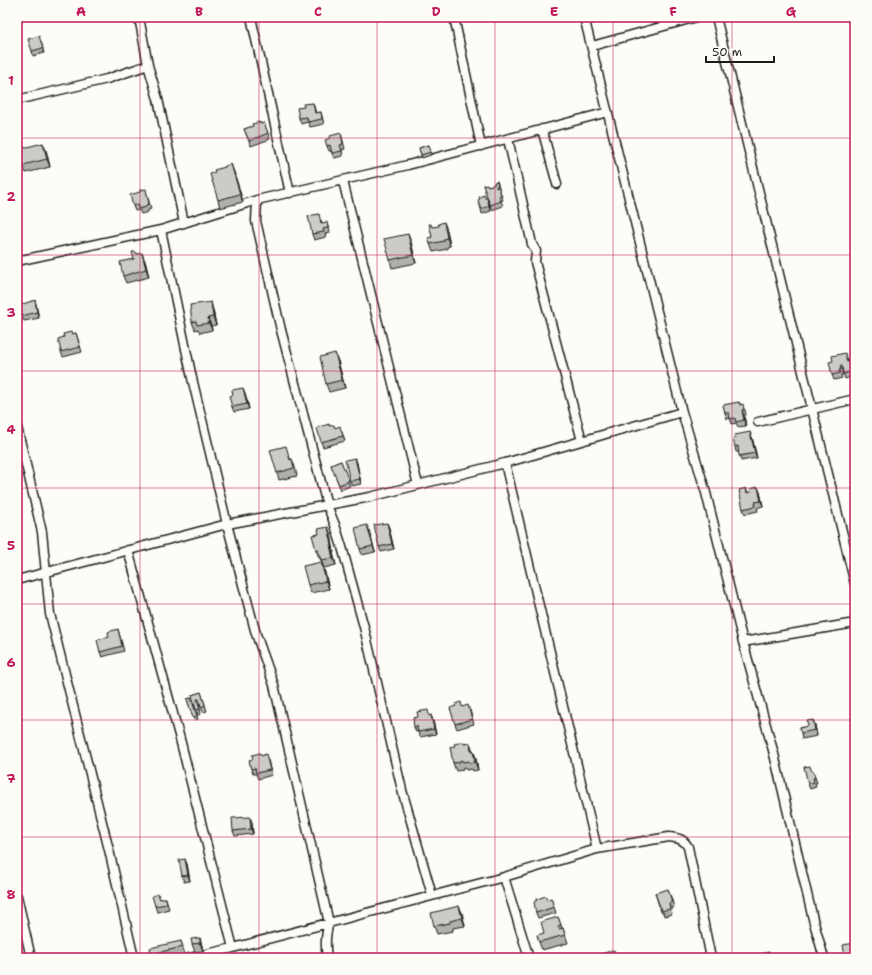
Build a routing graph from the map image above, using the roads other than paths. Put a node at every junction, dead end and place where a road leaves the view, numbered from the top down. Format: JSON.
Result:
{"nodes":[{"id":1,"x":139,"y":17,"type":"edge"},
{"id":2,"x":251,"y":17,"type":"edge"},
{"id":3,"x":454,"y":17,"type":"edge"},
{"id":4,"x":584,"y":17,"type":"edge"},
{"id":5,"x":697,"y":17,"type":"edge"},
{"id":6,"x":716,"y":17,"type":"edge"},
{"id":7,"x":592,"y":46,"type":"junction"},
{"id":8,"x":148,"y":65,"type":"junction"},
{"id":9,"x":17,"y":100,"type":"edge"},
{"id":10,"x":608,"y":112,"type":"junction"},
{"id":11,"x":542,"y":129,"type":"junction"},
{"id":12,"x":508,"y":139,"type":"junction"},
{"id":13,"x":481,"y":146,"type":"junction"},
{"id":14,"x":343,"y":181,"type":"junction"},
{"id":15,"x":557,"y":184,"type":"dead end"},
{"id":16,"x":290,"y":193,"type":"junction"},
{"id":17,"x":257,"y":200,"type":"junction"},
{"id":18,"x":184,"y":223,"type":"junction"},
{"id":19,"x":161,"y":230,"type":"junction"},
{"id":20,"x":17,"y":261,"type":"edge"},
{"id":21,"x":855,"y":399,"type":"edge"},
{"id":22,"x":812,"y":410,"type":"junction"},
{"id":23,"x":682,"y":412,"type":"junction"},
{"id":24,"x":758,"y":422,"type":"dead end"},
{"id":25,"x":17,"y":427,"type":"edge"},
{"id":26,"x":582,"y":441,"type":"junction"},
{"id":27,"x":505,"y":463,"type":"junction"},
{"id":28,"x":418,"y":485,"type":"junction"},
{"id":29,"x":327,"y":505,"type":"junction"},
{"id":30,"x":227,"y":524,"type":"junction"},
{"id":31,"x":128,"y":550,"type":"junction"},
{"id":32,"x":47,"y":572,"type":"junction"},
{"id":33,"x":17,"y":580,"type":"edge"},
{"id":34,"x":855,"y":584,"type":"edge"},
{"id":35,"x":855,"y":623,"type":"edge"},
{"id":36,"x":743,"y":642,"type":"junction"},
{"id":37,"x":597,"y":849,"type":"junction"},
{"id":38,"x":504,"y":877,"type":"junction"},
{"id":39,"x":432,"y":895,"type":"junction"},
{"id":40,"x":17,"y":896,"type":"edge"},
{"id":41,"x":329,"y":923,"type":"junction"},
{"id":42,"x":234,"y":948,"type":"junction"},
{"id":43,"x":31,"y":958,"type":"edge"},
{"id":44,"x":134,"y":958,"type":"edge"},
{"id":45,"x":190,"y":958,"type":"edge"},
{"id":46,"x":327,"y":958,"type":"edge"},
{"id":47,"x":529,"y":958,"type":"edge"},
{"id":48,"x":711,"y":958,"type":"edge"},
{"id":49,"x":824,"y":958,"type":"edge"}],
"edges":[{"from":1,"to":8,"type":"street"},
{"from":2,"to":16,"type":"street"},
{"from":3,"to":13,"type":"street"},
{"from":4,"to":7,"type":"street"},
{"from":5,"to":7,"type":"street"},
{"from":6,"to":22,"type":"street"},
{"from":7,"to":10,"type":"street"},
{"from":8,"to":9,"type":"street"},
{"from":8,"to":18,"type":"street"},
{"from":10,"to":11,"type":"street"},
{"from":10,"to":23,"type":"street"},
{"from":11,"to":12,"type":"street"},
{"from":11,"to":15,"type":"street"},
{"from":12,"to":13,"type":"street"},
{"from":12,"to":26,"type":"street"},
{"from":13,"to":14,"type":"street"},
{"from":14,"to":16,"type":"street"},
{"from":14,"to":28,"type":"street"},
{"from":16,"to":17,"type":"street"},
{"from":17,"to":18,"type":"street"},
{"from":17,"to":29,"type":"street"},
{"from":18,"to":19,"type":"street"},
{"from":19,"to":20,"type":"street"},
{"from":19,"to":30,"type":"street"},
{"from":21,"to":22,"type":"street"},
{"from":22,"to":24,"type":"street"},
{"from":22,"to":34,"type":"street"},
{"from":23,"to":26,"type":"street"},
{"from":23,"to":36,"type":"street"},
{"from":25,"to":32,"type":"street"},
{"from":26,"to":27,"type":"street"},
{"from":27,"to":28,"type":"street"},
{"from":27,"to":37,"type":"street"},
{"from":28,"to":29,"type":"street"},
{"from":29,"to":30,"type":"street"},
{"from":29,"to":39,"type":"street"},
{"from":30,"to":31,"type":"street"},
{"from":30,"to":41,"type":"street"},
{"from":31,"to":32,"type":"street"},
{"from":31,"to":42,"type":"street"},
{"from":32,"to":33,"type":"street"},
{"from":32,"to":44,"type":"street"},
{"from":35,"to":36,"type":"street"},
{"from":36,"to":49,"type":"street"},
{"from":37,"to":38,"type":"street"},
{"from":37,"to":48,"type":"street"},
{"from":38,"to":39,"type":"street"},
{"from":38,"to":47,"type":"street"},
{"from":39,"to":41,"type":"street"},
{"from":40,"to":43,"type":"street"},
{"from":41,"to":42,"type":"street"},
{"from":41,"to":46,"type":"street"},
{"from":42,"to":45,"type":"street"}]}
